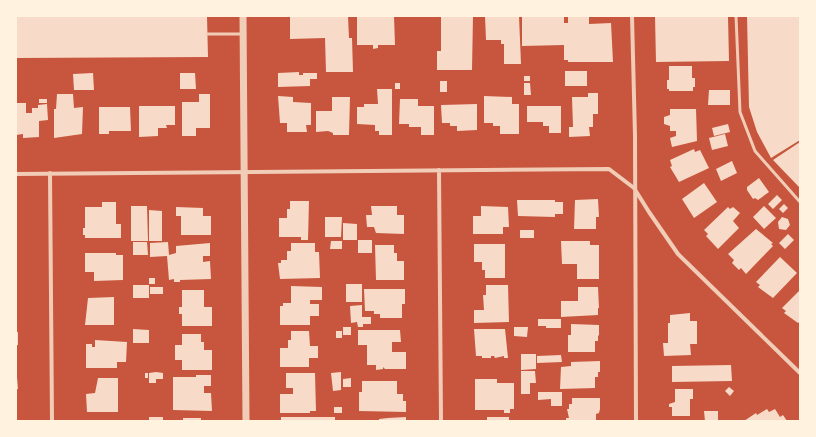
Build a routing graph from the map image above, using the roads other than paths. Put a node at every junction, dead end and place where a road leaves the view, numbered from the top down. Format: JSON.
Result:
{"nodes":[{"id":1,"x":243,"y":16,"type":"edge"},
{"id":2,"x":632,"y":16,"type":"edge"},
{"id":3,"x":736,"y":16,"type":"edge"},
{"id":4,"x":207,"y":34,"type":"dead end"},
{"id":5,"x":244,"y":34,"type":"junction"},
{"id":6,"x":439,"y":170,"type":"junction"},
{"id":7,"x":244,"y":172,"type":"junction"},
{"id":8,"x":50,"y":173,"type":"junction"},
{"id":9,"x":16,"y":174,"type":"edge"},
{"id":10,"x":634,"y":188,"type":"junction"},
{"id":11,"x":800,"y":202,"type":"edge"},
{"id":12,"x":800,"y":373,"type":"edge"},
{"id":13,"x":52,"y":421,"type":"edge"},
{"id":14,"x":246,"y":421,"type":"edge"},
{"id":15,"x":441,"y":421,"type":"edge"},
{"id":16,"x":636,"y":421,"type":"edge"}],
"edges":[{"from":1,"to":5,"type":"street"},
{"from":2,"to":10,"type":"street"},
{"from":3,"to":11,"type":"lane"},
{"from":4,"to":5,"type":"lane"},
{"from":5,"to":7,"type":"street"},
{"from":6,"to":7,"type":"street"},
{"from":6,"to":10,"type":"street"},
{"from":6,"to":15,"type":"street"},
{"from":7,"to":8,"type":"street"},
{"from":7,"to":14,"type":"street"},
{"from":8,"to":9,"type":"street"},
{"from":8,"to":13,"type":"street"},
{"from":10,"to":12,"type":"street"},
{"from":10,"to":16,"type":"street"}]}
